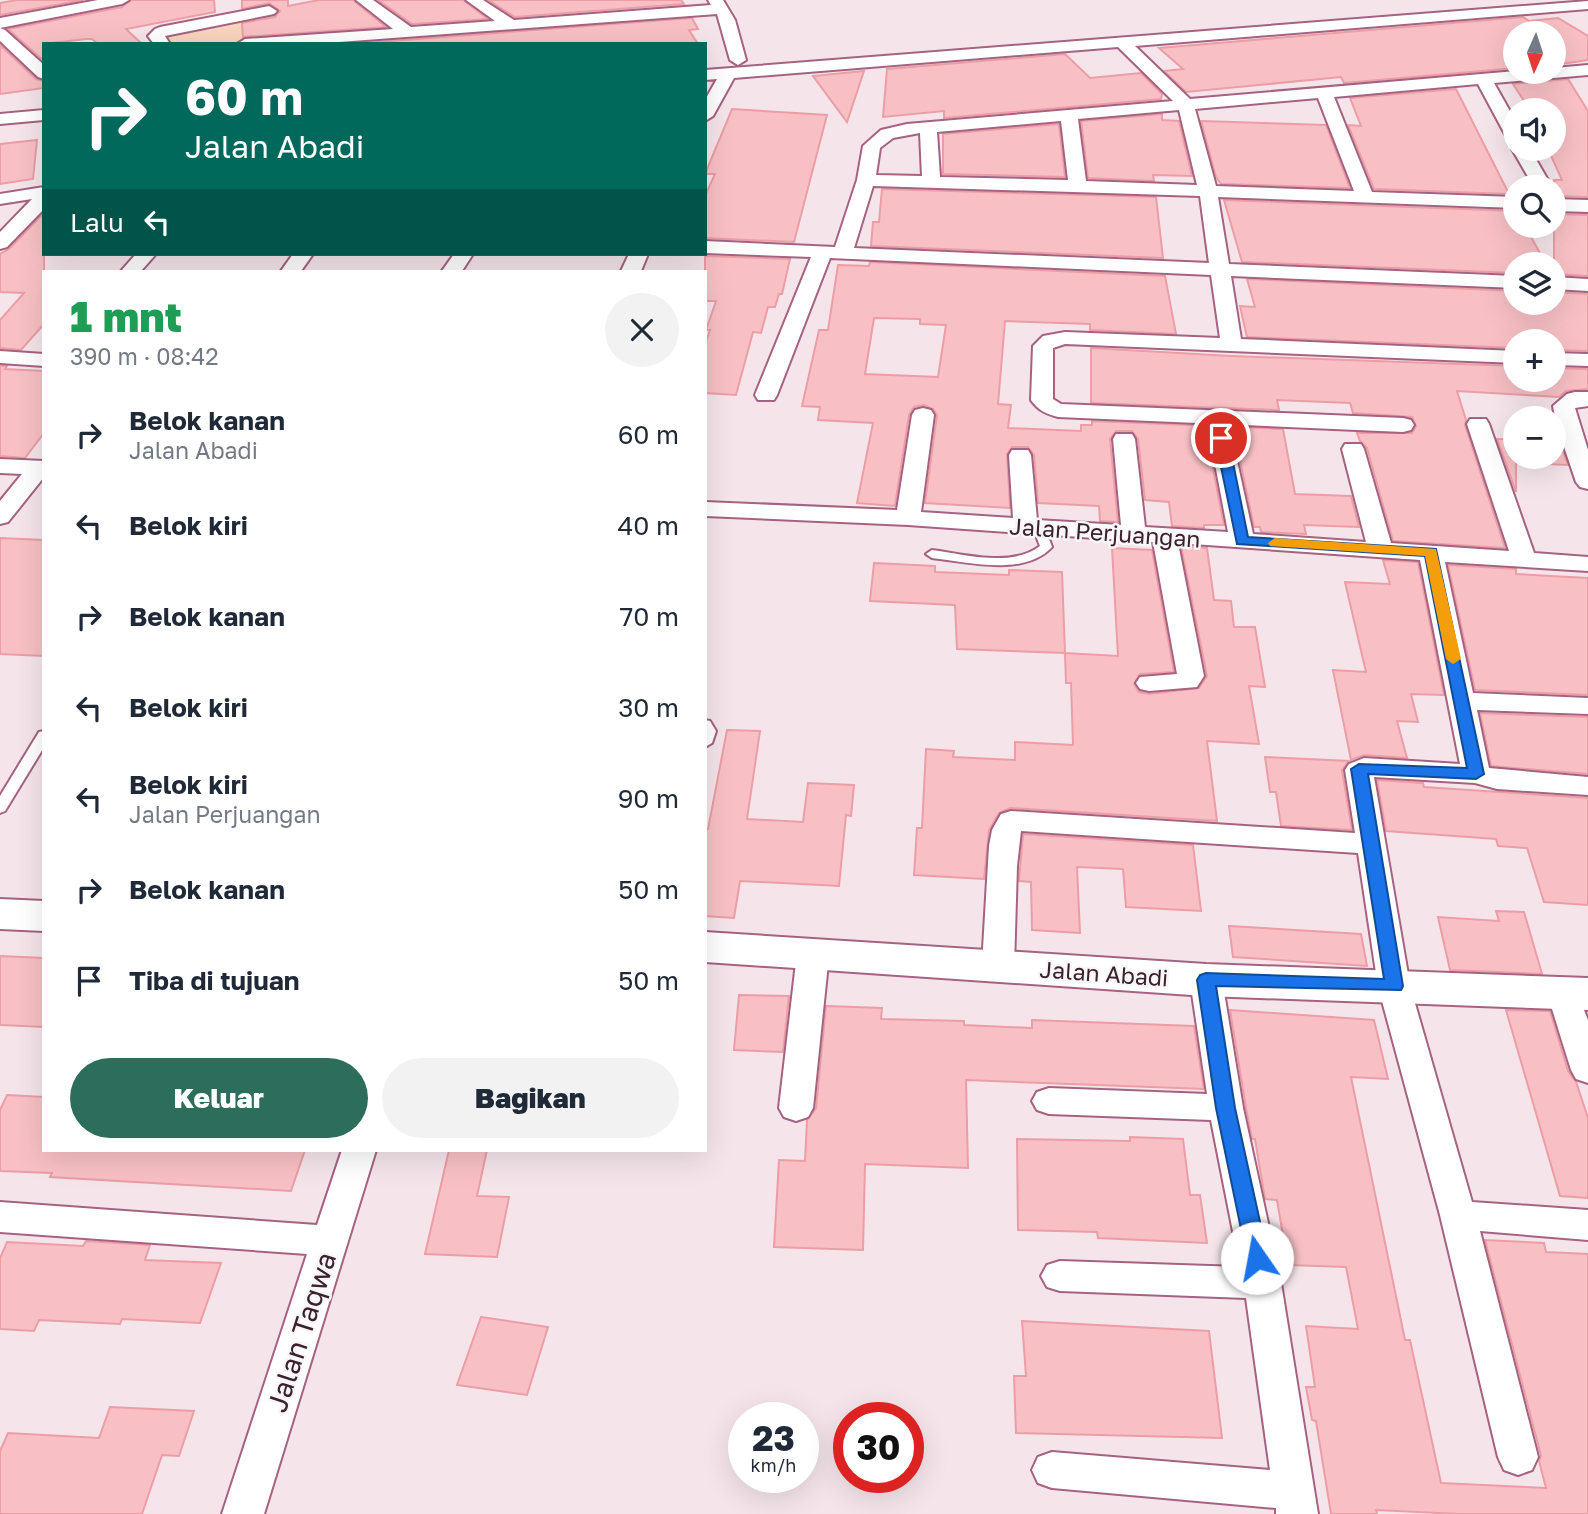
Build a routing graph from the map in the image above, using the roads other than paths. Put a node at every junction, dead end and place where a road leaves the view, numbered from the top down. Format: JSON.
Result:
{"nodes":[{"id":1,"x":122,"y":0,"type":"edge"},
{"id":2,"x":252,"y":0,"type":"edge"},
{"id":3,"x":363,"y":0,"type":"edge"},
{"id":4,"x":473,"y":0,"type":"edge"},
{"id":5,"x":1504,"y":0,"type":"edge"},
{"id":6,"x":719,"y":4,"type":"edge"},
{"id":7,"x":1588,"y":5,"type":"edge"},
{"id":8,"x":585,"y":6,"type":"dead end"},
{"id":9,"x":1390,"y":11,"type":"junction"},
{"id":10,"x":602,"y":17,"type":"junction"},
{"id":11,"x":278,"y":18,"type":"junction"},
{"id":12,"x":1404,"y":20,"type":"junction"},
{"id":13,"x":0,"y":23,"type":"edge"},
{"id":14,"x":512,"y":25,"type":"junction"},
{"id":15,"x":408,"y":32,"type":"junction"},
{"id":16,"x":0,"y":33,"type":"edge"},
{"id":17,"x":307,"y":39,"type":"junction"},
{"id":18,"x":160,"y":42,"type":"edge"},
{"id":19,"x":270,"y":42,"type":"edge"},
{"id":20,"x":1125,"y":44,"type":"junction"},
{"id":21,"x":884,"y":56,"type":"junction"},
{"id":22,"x":707,"y":63,"type":"edge"},
{"id":23,"x":733,"y":67,"type":"junction"},
{"id":24,"x":1588,"y":70,"type":"edge"},
{"id":25,"x":42,"y":72,"type":"edge"},
{"id":26,"x":707,"y":74,"type":"edge"},
{"id":27,"x":1484,"y":80,"type":"junction"},
{"id":28,"x":1324,"y":93,"type":"junction"},
{"id":29,"x":1186,"y":105,"type":"junction"},
{"id":30,"x":707,"y":112,"type":"edge"},
{"id":31,"x":1503,"y":114,"type":"edge"},
{"id":32,"x":42,"y":115,"type":"edge"},
{"id":33,"x":1069,"y":115,"type":"junction"},
{"id":34,"x":0,"y":119,"type":"edge"},
{"id":35,"x":42,"y":127,"type":"edge"},
{"id":36,"x":928,"y":127,"type":"junction"},
{"id":37,"x":0,"y":131,"type":"edge"},
{"id":38,"x":866,"y":180,"type":"junction"},
{"id":39,"x":932,"y":182,"type":"junction"},
{"id":40,"x":1078,"y":186,"type":"junction"},
{"id":41,"x":1208,"y":191,"type":"junction"},
{"id":42,"x":42,"y":192,"type":"edge"},
{"id":43,"x":1365,"y":196,"type":"junction"},
{"id":44,"x":0,"y":199,"type":"edge"},
{"id":45,"x":42,"y":200,"type":"edge"},
{"id":46,"x":1503,"y":202,"type":"edge"},
{"id":47,"x":1566,"y":205,"type":"edge"},
{"id":48,"x":1588,"y":206,"type":"edge"},
{"id":49,"x":1,"y":242,"type":"edge"},
{"id":50,"x":707,"y":247,"type":"edge"},
{"id":51,"x":833,"y":253,"type":"junction"},
{"id":52,"x":144,"y":256,"type":"edge"},
{"id":53,"x":301,"y":256,"type":"edge"},
{"id":54,"x":1219,"y":267,"type":"junction"},
{"id":55,"x":132,"y":270,"type":"edge"},
{"id":56,"x":291,"y":270,"type":"edge"},
{"id":57,"x":1503,"y":281,"type":"edge"},
{"id":58,"x":1566,"y":284,"type":"edge"},
{"id":59,"x":1588,"y":285,"type":"edge"},
{"id":60,"x":1231,"y":343,"type":"junction"},
{"id":61,"x":1503,"y":356,"type":"edge"},
{"id":62,"x":0,"y":357,"type":"edge"},
{"id":63,"x":1566,"y":359,"type":"edge"},
{"id":64,"x":42,"y":360,"type":"edge"},
{"id":65,"x":1588,"y":360,"type":"edge"},
{"id":66,"x":766,"y":395,"type":"dead end"},
{"id":67,"x":1588,"y":399,"type":"edge"},
{"id":68,"x":923,"y":415,"type":"dead end"},
{"id":69,"x":1478,"y":424,"type":"dead end"},
{"id":70,"x":1403,"y":425,"type":"dead end"},
{"id":71,"x":1221,"y":438,"type":"dead end"},
{"id":72,"x":1124,"y":439,"type":"dead end"},
{"id":73,"x":1353,"y":449,"type":"dead end"},
{"id":74,"x":1020,"y":455,"type":"dead end"},
{"id":75,"x":0,"y":466,"type":"edge"},
{"id":76,"x":41,"y":468,"type":"edge"},
{"id":77,"x":1588,"y":482,"type":"edge"},
{"id":78,"x":707,"y":509,"type":"edge"},
{"id":79,"x":0,"y":517,"type":"edge"},
{"id":80,"x":908,"y":518,"type":"junction"},
{"id":81,"x":1033,"y":527,"type":"junction"},
{"id":82,"x":1134,"y":534,"type":"junction"},
{"id":83,"x":1164,"y":536,"type":"junction"},
{"id":84,"x":1242,"y":541,"type":"junction"},
{"id":85,"x":1380,"y":548,"type":"junction"},
{"id":86,"x":1431,"y":552,"type":"junction"},
{"id":87,"x":932,"y":554,"type":"dead end"},
{"id":88,"x":1523,"y":558,"type":"junction"},
{"id":89,"x":1588,"y":564,"type":"edge"},
{"id":90,"x":1149,"y":683,"type":"dead end"},
{"id":91,"x":1462,"y":701,"type":"junction"},
{"id":92,"x":1588,"y":706,"type":"edge"},
{"id":93,"x":42,"y":738,"type":"edge"},
{"id":94,"x":1476,"y":774,"type":"junction"},
{"id":95,"x":1588,"y":786,"type":"edge"},
{"id":96,"x":0,"y":808,"type":"edge"},
{"id":97,"x":1372,"y":844,"type":"junction"},
{"id":98,"x":0,"y":914,"type":"edge"},
{"id":99,"x":42,"y":916,"type":"edge"},
{"id":100,"x":707,"y":947,"type":"edge"},
{"id":101,"x":813,"y":954,"type":"junction"},
{"id":102,"x":998,"y":966,"type":"junction"},
{"id":103,"x":1206,"y":980,"type":"junction"},
{"id":104,"x":1394,"y":986,"type":"junction"},
{"id":105,"x":1575,"y":993,"type":"edge"},
{"id":106,"x":1588,"y":1070,"type":"edge"},
{"id":107,"x":1049,"y":1101,"type":"dead end"},
{"id":108,"x":796,"y":1108,"type":"dead end"},
{"id":109,"x":1226,"y":1108,"type":"junction"},
{"id":110,"x":358,"y":1152,"type":"edge"},
{"id":111,"x":1458,"y":1214,"type":"junction"},
{"id":112,"x":0,"y":1217,"type":"edge"},
{"id":113,"x":1588,"y":1225,"type":"edge"},
{"id":114,"x":330,"y":1241,"type":"junction"},
{"id":115,"x":1060,"y":1276,"type":"dead end"},
{"id":116,"x":1262,"y":1283,"type":"junction"},
{"id":117,"x":1518,"y":1457,"type":"dead end"},
{"id":118,"x":1052,"y":1470,"type":"dead end"},
{"id":119,"x":1296,"y":1502,"type":"edge"},
{"id":120,"x":243,"y":1514,"type":"edge"}],
"edges":[{"from":1,"to":13,"type":"street"},
{"from":2,"to":11,"type":"street"},
{"from":3,"to":15,"type":"street"},
{"from":4,"to":14,"type":"street"},
{"from":5,"to":9,"type":"street"},
{"from":6,"to":10,"type":"street"},
{"from":6,"to":23,"type":"street"},
{"from":7,"to":12,"type":"street"},
{"from":8,"to":10,"type":"street"},
{"from":9,"to":12,"type":"street"},
{"from":9,"to":21,"type":"street"},
{"from":10,"to":14,"type":"street"},
{"from":11,"to":17,"type":"street"},
{"from":11,"to":18,"type":"street"},
{"from":12,"to":20,"type":"street"},
{"from":14,"to":15,"type":"street"},
{"from":15,"to":17,"type":"street"},
{"from":16,"to":25,"type":"street"},
{"from":17,"to":19,"type":"street"},
{"from":20,"to":21,"type":"street"},
{"from":20,"to":29,"type":"street"},
{"from":21,"to":23,"type":"street"},
{"from":22,"to":23,"type":"street"},
{"from":23,"to":26,"type":"street"},
{"from":23,"to":30,"type":"street"},
{"from":24,"to":27,"type":"street"},
{"from":27,"to":28,"type":"street"},
{"from":27,"to":31,"type":"street"},
{"from":28,"to":29,"type":"street"},
{"from":28,"to":43,"type":"street"},
{"from":29,"to":33,"type":"street"},
{"from":29,"to":41,"type":"street"},
{"from":32,"to":34,"type":"street"},
{"from":33,"to":36,"type":"street"},
{"from":33,"to":40,"type":"street"},
{"from":35,"to":37,"type":"street"},
{"from":36,"to":38,"type":"street"},
{"from":36,"to":39,"type":"street"},
{"from":38,"to":39,"type":"street"},
{"from":38,"to":51,"type":"street"},
{"from":39,"to":40,"type":"street"},
{"from":40,"to":41,"type":"street"},
{"from":41,"to":43,"type":"street"},
{"from":41,"to":54,"type":"street"},
{"from":42,"to":44,"type":"street"},
{"from":43,"to":46,"type":"street"},
{"from":45,"to":49,"type":"street"},
{"from":47,"to":48,"type":"street"},
{"from":50,"to":51,"type":"street"},
{"from":51,"to":54,"type":"street"},
{"from":51,"to":66,"type":"street"},
{"from":52,"to":55,"type":"street"},
{"from":53,"to":56,"type":"street"},
{"from":54,"to":57,"type":"street"},
{"from":54,"to":60,"type":"street"},
{"from":58,"to":59,"type":"street"},
{"from":60,"to":61,"type":"street"},
{"from":60,"to":70,"type":"street"},
{"from":62,"to":64,"type":"street"},
{"from":63,"to":65,"type":"street"},
{"from":67,"to":77,"type":"street"},
{"from":68,"to":80,"type":"street"},
{"from":69,"to":88,"type":"street"},
{"from":71,"to":84,"type":"street"},
{"from":72,"to":82,"type":"street"},
{"from":73,"to":85,"type":"street"},
{"from":74,"to":81,"type":"street"},
{"from":75,"to":76,"type":"street"},
{"from":76,"to":79,"type":"street"},
{"from":78,"to":80,"type":"street","name":"Jalan Perjuangan"},
{"from":80,"to":81,"type":"street","name":"Jalan Perjuangan"},
{"from":81,"to":82,"type":"street","name":"Jalan Perjuangan"},
{"from":81,"to":87,"type":"lane"},
{"from":82,"to":83,"type":"street","name":"Jalan Perjuangan"},
{"from":83,"to":84,"type":"street","name":"Jalan Perjuangan"},
{"from":83,"to":90,"type":"street"},
{"from":84,"to":85,"type":"street","name":"Jalan Perjuangan"},
{"from":85,"to":86,"type":"street","name":"Jalan Perjuangan"},
{"from":86,"to":88,"type":"street","name":"Jalan Perjuangan"},
{"from":86,"to":91,"type":"street"},
{"from":88,"to":89,"type":"street","name":"Jalan Perjuangan"},
{"from":91,"to":92,"type":"street"},
{"from":91,"to":94,"type":"street"},
{"from":93,"to":96,"type":"lane"},
{"from":94,"to":95,"type":"street"},
{"from":94,"to":97,"type":"street"},
{"from":97,"to":102,"type":"street"},
{"from":97,"to":104,"type":"street"},
{"from":98,"to":99,"type":"street"},
{"from":100,"to":101,"type":"street","name":"Jalan Abadi"},
{"from":101,"to":102,"type":"street","name":"Jalan Abadi"},
{"from":101,"to":108,"type":"street"},
{"from":102,"to":103,"type":"street","name":"Jalan Abadi"},
{"from":103,"to":104,"type":"street","name":"Jalan Abadi"},
{"from":103,"to":109,"type":"street"},
{"from":104,"to":105,"type":"street","name":"Jalan Abadi"},
{"from":104,"to":111,"type":"street"},
{"from":105,"to":106,"type":"street"},
{"from":107,"to":109,"type":"street"},
{"from":109,"to":116,"type":"street"},
{"from":110,"to":114,"type":"street","name":"Jalan Taqwa"},
{"from":111,"to":113,"type":"street"},
{"from":111,"to":117,"type":"street"},
{"from":112,"to":114,"type":"street"},
{"from":114,"to":120,"type":"street","name":"Jalan Taqwa"},
{"from":115,"to":116,"type":"street"},
{"from":116,"to":119,"type":"street"},
{"from":118,"to":119,"type":"street"}]}
